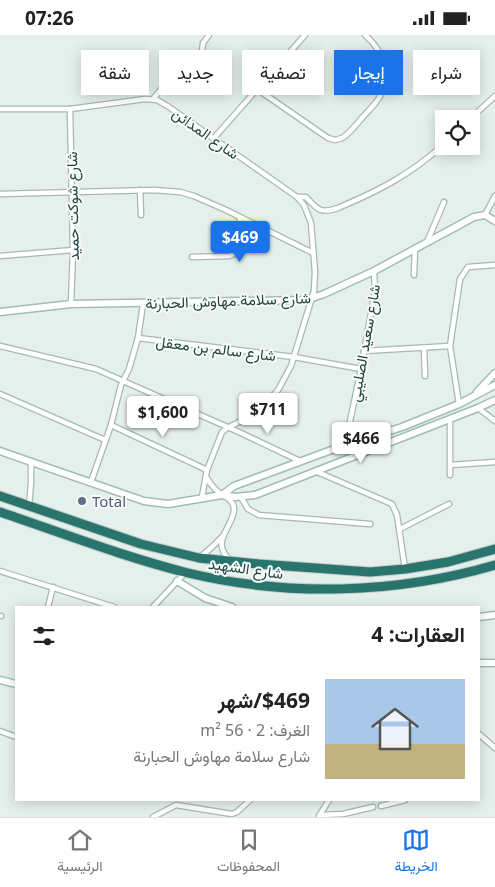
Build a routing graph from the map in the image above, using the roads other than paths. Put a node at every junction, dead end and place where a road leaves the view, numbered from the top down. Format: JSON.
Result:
{"nodes":[{"id":1,"x":209,"y":35,"type":"edge"},
{"id":2,"x":304,"y":35,"type":"edge"},
{"id":3,"x":364,"y":35,"type":"edge"},
{"id":4,"x":291,"y":50,"type":"edge"},
{"id":5,"x":251,"y":95,"type":"edge"},
{"id":6,"x":265,"y":95,"type":"edge"},
{"id":7,"x":495,"y":96,"type":"edge"},
{"id":8,"x":153,"y":99,"type":"junction"},
{"id":9,"x":0,"y":109,"type":"edge"},
{"id":10,"x":70,"y":109,"type":"junction"},
{"id":11,"x":480,"y":110,"type":"edge"},
{"id":12,"x":214,"y":138,"type":"junction"},
{"id":13,"x":435,"y":152,"type":"edge"},
{"id":14,"x":140,"y":190,"type":"junction"},
{"id":15,"x":72,"y":191,"type":"junction"},
{"id":16,"x":0,"y":194,"type":"edge"},
{"id":17,"x":297,"y":197,"type":"junction"},
{"id":18,"x":495,"y":197,"type":"edge"},
{"id":19,"x":444,"y":202,"type":"dead end"},
{"id":20,"x":141,"y":215,"type":"dead end"},
{"id":21,"x":485,"y":215,"type":"junction"},
{"id":22,"x":240,"y":218,"type":"junction"},
{"id":23,"x":495,"y":221,"type":"edge"},
{"id":24,"x":427,"y":241,"type":"junction"},
{"id":25,"x":415,"y":248,"type":"junction"},
{"id":26,"x":73,"y":250,"type":"junction"},
{"id":27,"x":313,"y":253,"type":"junction"},
{"id":28,"x":0,"y":256,"type":"edge"},
{"id":29,"x":192,"y":257,"type":"dead end"},
{"id":30,"x":495,"y":265,"type":"edge"},
{"id":31,"x":374,"y":271,"type":"junction"},
{"id":32,"x":414,"y":275,"type":"dead end"},
{"id":33,"x":312,"y":299,"type":"junction"},
{"id":34,"x":71,"y":304,"type":"junction"},
{"id":35,"x":143,"y":304,"type":"junction"},
{"id":36,"x":0,"y":312,"type":"edge"},
{"id":37,"x":138,"y":338,"type":"junction"},
{"id":38,"x":0,"y":346,"type":"edge"},
{"id":39,"x":450,"y":346,"type":"junction"},
{"id":40,"x":424,"y":348,"type":"junction"},
{"id":41,"x":364,"y":351,"type":"junction"},
{"id":42,"x":294,"y":357,"type":"junction"},
{"id":43,"x":362,"y":369,"type":"junction"},
{"id":44,"x":495,"y":373,"type":"edge"},
{"id":45,"x":425,"y":375,"type":"dead end"},
{"id":46,"x":123,"y":380,"type":"junction"},
{"id":47,"x":495,"y":385,"type":"edge"},
{"id":48,"x":0,"y":394,"type":"edge"},
{"id":49,"x":474,"y":395,"type":"junction"},
{"id":50,"x":495,"y":400,"type":"edge"},
{"id":51,"x":459,"y":404,"type":"junction"},
{"id":52,"x":478,"y":408,"type":"junction"},
{"id":53,"x":450,"y":419,"type":"junction"},
{"id":54,"x":495,"y":421,"type":"edge"},
{"id":55,"x":110,"y":425,"type":"junction"},
{"id":56,"x":227,"y":428,"type":"junction"},
{"id":57,"x":105,"y":440,"type":"junction"},
{"id":58,"x":345,"y":445,"type":"junction"},
{"id":59,"x":0,"y":451,"type":"edge"},
{"id":60,"x":31,"y":461,"type":"junction"},
{"id":61,"x":301,"y":462,"type":"junction"},
{"id":62,"x":495,"y":462,"type":"edge"},
{"id":63,"x":450,"y":465,"type":"junction"},
{"id":64,"x":206,"y":469,"type":"junction"},
{"id":65,"x":314,"y":471,"type":"junction"},
{"id":66,"x":450,"y":475,"type":"dead end"},
{"id":67,"x":206,"y":477,"type":"junction"},
{"id":68,"x":91,"y":482,"type":"junction"},
{"id":69,"x":222,"y":495,"type":"junction"},
{"id":70,"x":0,"y":496,"type":"edge"},
{"id":71,"x":202,"y":497,"type":"junction"},
{"id":72,"x":241,"y":497,"type":"junction"},
{"id":73,"x":449,"y":504,"type":"dead end"},
{"id":74,"x":29,"y":506,"type":"junction"},
{"id":75,"x":0,"y":512,"type":"edge"},
{"id":76,"x":370,"y":524,"type":"dead end"},
{"id":77,"x":400,"y":529,"type":"junction"},
{"id":78,"x":224,"y":535,"type":"junction"},
{"id":79,"x":495,"y":549,"type":"edge"},
{"id":80,"x":199,"y":558,"type":"junction"},
{"id":81,"x":232,"y":561,"type":"junction"},
{"id":82,"x":495,"y":565,"type":"edge"},
{"id":83,"x":405,"y":569,"type":"junction"},
{"id":84,"x":0,"y":571,"type":"edge"},
{"id":85,"x":186,"y":572,"type":"junction"},
{"id":86,"x":177,"y":581,"type":"junction"},
{"id":87,"x":53,"y":587,"type":"junction"},
{"id":88,"x":103,"y":605,"type":"edge"},
{"id":89,"x":48,"y":606,"type":"edge"},
{"id":90,"x":154,"y":606,"type":"edge"},
{"id":91,"x":229,"y":606,"type":"edge"},
{"id":92,"x":495,"y":615,"type":"edge"},
{"id":93,"x":480,"y":617,"type":"edge"},
{"id":94,"x":480,"y":663,"type":"edge"},
{"id":95,"x":495,"y":663,"type":"edge"},
{"id":96,"x":0,"y":680,"type":"edge"},
{"id":97,"x":15,"y":685,"type":"edge"},
{"id":98,"x":0,"y":731,"type":"edge"},
{"id":99,"x":480,"y":735,"type":"edge"},
{"id":100,"x":15,"y":737,"type":"edge"},
{"id":101,"x":495,"y":748,"type":"edge"},
{"id":102,"x":249,"y":801,"type":"edge"},
{"id":103,"x":328,"y":801,"type":"edge"},
{"id":104,"x":401,"y":801,"type":"edge"},
{"id":105,"x":381,"y":806,"type":"dead end"},
{"id":106,"x":374,"y":807,"type":"dead end"},
{"id":107,"x":163,"y":816,"type":"edge"},
{"id":108,"x":319,"y":816,"type":"edge"},
{"id":109,"x":153,"y":817,"type":"edge"}],
"edges":[{"from":1,"to":8,"type":"street"},
{"from":2,"to":4,"type":"street"},
{"from":3,"to":6,"type":"street"},
{"from":5,"to":12,"type":"street"},
{"from":7,"to":11,"type":"street"},
{"from":8,"to":10,"type":"street"},
{"from":8,"to":12,"type":"street","name":"شارع المدائن"},
{"from":9,"to":10,"type":"street"},
{"from":10,"to":15,"type":"street","name":"شارع شوكت حميد"},
{"from":12,"to":17,"type":"street","name":"شارع المدائن"},
{"from":13,"to":17,"type":"street"},
{"from":14,"to":15,"type":"street"},
{"from":14,"to":20,"type":"street"},
{"from":14,"to":22,"type":"street"},
{"from":15,"to":16,"type":"street"},
{"from":15,"to":26,"type":"street","name":"شارع شوكت حميد"},
{"from":17,"to":27,"type":"street","name":"شارع المدائن"},
{"from":18,"to":21,"type":"street"},
{"from":19,"to":24,"type":"street"},
{"from":21,"to":23,"type":"street"},
{"from":21,"to":24,"type":"street","name":"شارع سلامة مهاوش الحبارنة"},
{"from":22,"to":27,"type":"street"},
{"from":22,"to":29,"type":"street"},
{"from":24,"to":25,"type":"street","name":"شارع سلامة مهاوش الحبارنة"},
{"from":25,"to":31,"type":"street","name":"شارع سلامة مهاوش الحبارنة"},
{"from":25,"to":32,"type":"street"},
{"from":26,"to":28,"type":"street"},
{"from":26,"to":34,"type":"street","name":"شارع شوكت حميد"},
{"from":27,"to":33,"type":"street","name":"شارع المدائن"},
{"from":30,"to":39,"type":"street"},
{"from":31,"to":33,"type":"street","name":"شارع سلامة مهاوش الحبارنة"},
{"from":31,"to":41,"type":"street","name":"شارع سعيد الصليبي"},
{"from":33,"to":35,"type":"street","name":"شارع سلامة مهاوش الحبارنة"},
{"from":33,"to":42,"type":"street","name":"شارع المدائن"},
{"from":34,"to":35,"type":"street","name":"شارع سلامة مهاوش الحبارنة"},
{"from":34,"to":36,"type":"street","name":"شارع سلامة مهاوش الحبارنة"},
{"from":35,"to":37,"type":"street","name":"شارع سالم بن معقل"},
{"from":37,"to":42,"type":"street","name":"شارع سالم بن معقل"},
{"from":37,"to":46,"type":"street","name":"شارع سالم بن معقل"},
{"from":38,"to":46,"type":"street"},
{"from":39,"to":40,"type":"street"},
{"from":39,"to":51,"type":"street"},
{"from":40,"to":41,"type":"street"},
{"from":40,"to":45,"type":"street"},
{"from":41,"to":43,"type":"street","name":"شارع سعيد الصليبي"},
{"from":42,"to":43,"type":"street","name":"شارع سالم بن معقل"},
{"from":42,"to":56,"type":"street","name":"شارع المدائن"},
{"from":43,"to":58,"type":"street","name":"شارع سعيد الصليبي"},
{"from":44,"to":49,"type":"street"},
{"from":46,"to":55,"type":"street","name":"شارع سالم بن معقل"},
{"from":46,"to":56,"type":"street"},
{"from":47,"to":49,"type":"street"},
{"from":48,"to":57,"type":"street"},
{"from":49,"to":51,"type":"street"},
{"from":50,"to":52,"type":"street"},
{"from":51,"to":58,"type":"street"},
{"from":52,"to":53,"type":"street"},
{"from":52,"to":54,"type":"street"},
{"from":53,"to":63,"type":"street"},
{"from":53,"to":65,"type":"street"},
{"from":55,"to":57,"type":"street","name":"شارع سالم بن معقل"},
{"from":55,"to":64,"type":"street"},
{"from":56,"to":61,"type":"street"},
{"from":56,"to":64,"type":"street"},
{"from":57,"to":68,"type":"street","name":"شارع سالم بن معقل"},
{"from":58,"to":61,"type":"street"},
{"from":59,"to":60,"type":"street"},
{"from":60,"to":68,"type":"street"},
{"from":60,"to":74,"type":"street"},
{"from":61,"to":69,"type":"street"},
{"from":62,"to":63,"type":"street"},
{"from":63,"to":66,"type":"street"},
{"from":64,"to":67,"type":"street"},
{"from":65,"to":72,"type":"street"},
{"from":65,"to":77,"type":"street"},
{"from":67,"to":69,"type":"street"},
{"from":67,"to":71,"type":"street"},
{"from":68,"to":71,"type":"street"},
{"from":69,"to":71,"type":"street"},
{"from":69,"to":72,"type":"street"},
{"from":69,"to":78,"type":"street"},
{"from":70,"to":74,"type":"highway","name":"شارع الشهيد"},
{"from":72,"to":76,"type":"street"},
{"from":73,"to":77,"type":"street"},
{"from":74,"to":80,"type":"highway","name":"شارع الشهيد"},
{"from":75,"to":85,"type":"highway","name":"شارع الشهيد"},
{"from":77,"to":83,"type":"street"},
{"from":78,"to":80,"type":"street"},
{"from":78,"to":81,"type":"street"},
{"from":79,"to":83,"type":"highway","name":"شارع الشهيد"},
{"from":80,"to":81,"type":"highway","name":"شارع الشهيد"},
{"from":81,"to":83,"type":"highway","name":"شارع الشهيد"},
{"from":82,"to":85,"type":"highway","name":"شارع الشهيد"},
{"from":84,"to":87,"type":"street"},
{"from":85,"to":86,"type":"street"},
{"from":86,"to":90,"type":"street"},
{"from":86,"to":91,"type":"street"},
{"from":87,"to":88,"type":"street"},
{"from":87,"to":89,"type":"street"},
{"from":92,"to":93,"type":"street"},
{"from":94,"to":95,"type":"street"},
{"from":96,"to":97,"type":"street"},
{"from":98,"to":100,"type":"street"},
{"from":99,"to":101,"type":"street"},
{"from":102,"to":107,"type":"street"},
{"from":103,"to":108,"type":"street"},
{"from":104,"to":105,"type":"street"},
{"from":106,"to":108,"type":"street"},
{"from":107,"to":109,"type":"street"}]}
